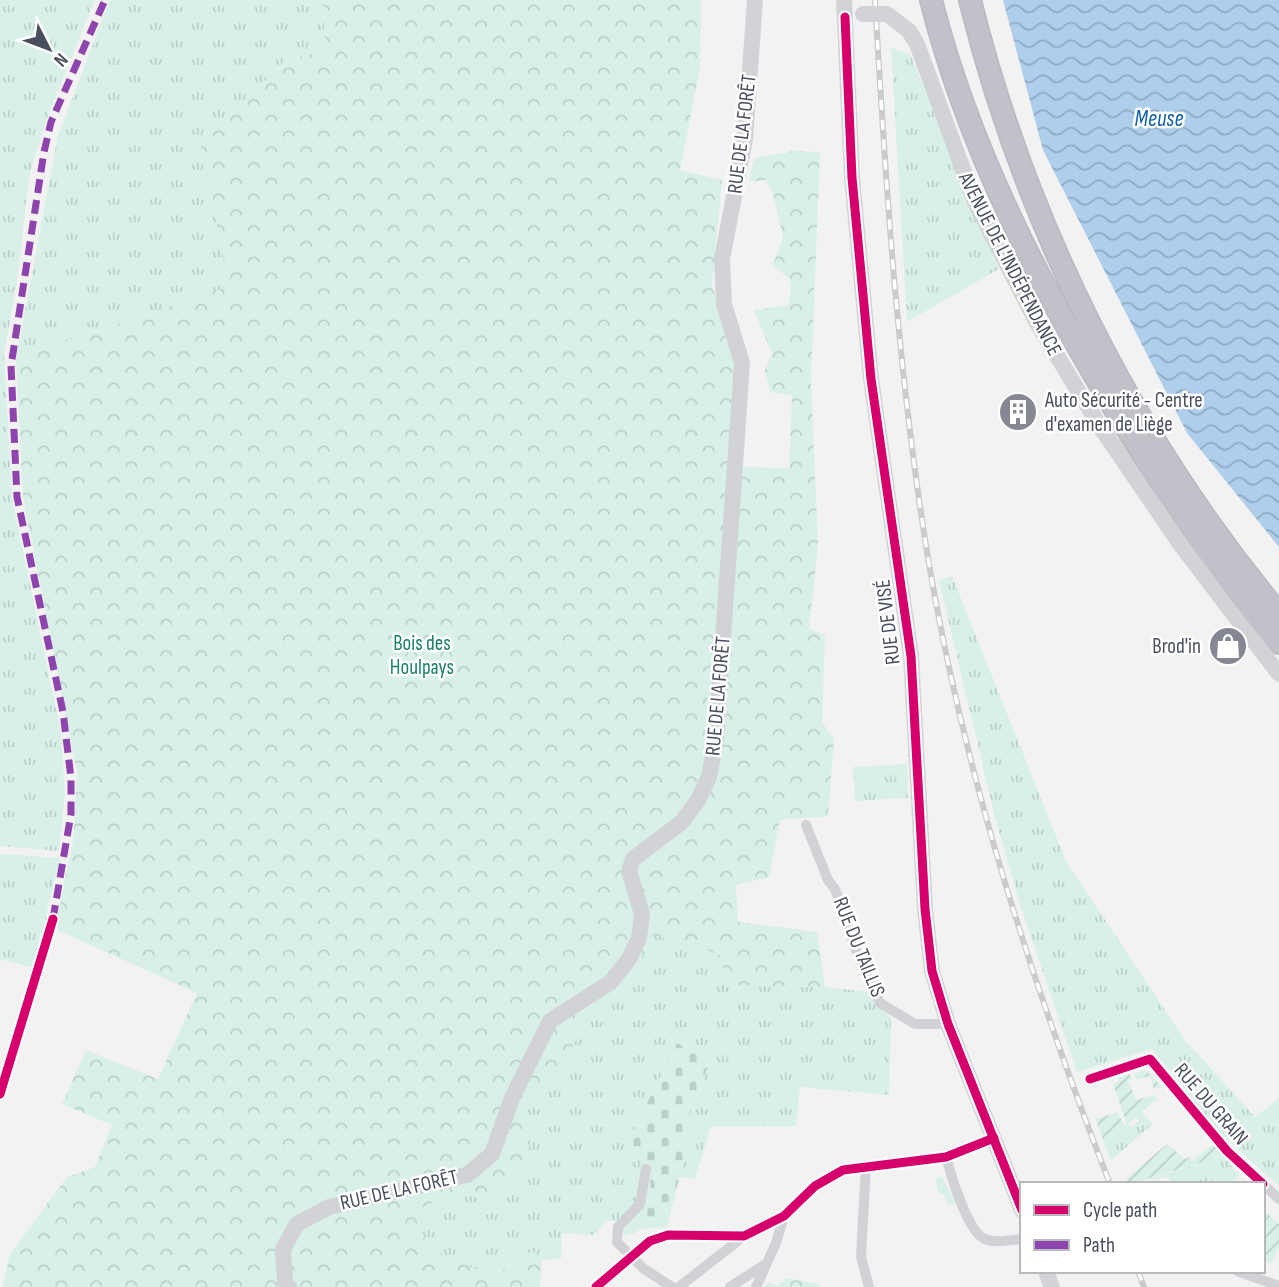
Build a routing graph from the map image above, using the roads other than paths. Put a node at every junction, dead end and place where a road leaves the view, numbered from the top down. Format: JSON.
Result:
{"nodes":[{"id":1,"x":755,"y":0,"type":"edge"},
{"id":2,"x":844,"y":0,"type":"edge"},
{"id":3,"x":931,"y":0,"type":"edge"},
{"id":4,"x":970,"y":0,"type":"edge"},
{"id":5,"x":845,"y":17,"type":"junction"},
{"id":6,"x":1279,"y":614,"type":"edge"},
{"id":7,"x":1279,"y":643,"type":"edge"},
{"id":8,"x":1279,"y":674,"type":"edge"},
{"id":9,"x":806,"y":825,"type":"dead end"},
{"id":10,"x":53,"y":919,"type":"dead end"},
{"id":11,"x":948,"y":1024,"type":"junction"},
{"id":12,"x":1090,"y":1079,"type":"dead end"},
{"id":13,"x":0,"y":1094,"type":"edge"},
{"id":14,"x":994,"y":1138,"type":"junction"},
{"id":15,"x":946,"y":1157,"type":"junction"},
{"id":16,"x":866,"y":1165,"type":"junction"},
{"id":17,"x":646,"y":1169,"type":"dead end"},
{"id":18,"x":1261,"y":1182,"type":"edge"},
{"id":19,"x":1265,"y":1186,"type":"edge"},
{"id":20,"x":1279,"y":1199,"type":"edge"},
{"id":21,"x":1020,"y":1205,"type":"edge"},
{"id":22,"x":784,"y":1216,"type":"junction"},
{"id":23,"x":744,"y":1236,"type":"junction"},
{"id":24,"x":1020,"y":1239,"type":"edge"},
{"id":25,"x":630,"y":1256,"type":"junction"},
{"id":26,"x":766,"y":1263,"type":"junction"},
{"id":27,"x":1243,"y":1273,"type":"edge"},
{"id":28,"x":865,"y":1284,"type":"edge"},
{"id":29,"x":1279,"y":1286,"type":"edge"},
{"id":30,"x":289,"y":1287,"type":"edge"},
{"id":31,"x":596,"y":1287,"type":"edge"},
{"id":32,"x":671,"y":1287,"type":"edge"},
{"id":33,"x":680,"y":1287,"type":"edge"},
{"id":34,"x":730,"y":1287,"type":"edge"},
{"id":35,"x":756,"y":1287,"type":"edge"}],
"edges":[{"from":1,"to":30,"type":"main road","name":"RUE DE LA FORÊT"},
{"from":2,"to":5,"type":"main road","name":"RUE DE VISÉ"},
{"from":3,"to":7,"type":"highway"},
{"from":4,"to":6,"type":"highway"},
{"from":5,"to":8,"type":"main road","name":"AVENUE DE L'INDÉPENDANCE","bridge":true},
{"from":5,"to":11,"type":"main road","name":"RUE DE VISÉ"},
{"from":9,"to":11,"type":"street","name":"RUE DU TAILLIS"},
{"from":10,"to":13,"type":"street"},
{"from":11,"to":14,"type":"main road","name":"RUE DE VISÉ"},
{"from":12,"to":18,"type":"street","name":"RUE DU GRAIN"},
{"from":14,"to":15,"type":"street"},
{"from":14,"to":21,"type":"main road","name":"RUE DE VISÉ"},
{"from":15,"to":16,"type":"street"},
{"from":15,"to":24,"type":"street"},
{"from":16,"to":22,"type":"street"},
{"from":16,"to":28,"type":"street"},
{"from":17,"to":25,"type":"street"},
{"from":19,"to":20,"type":"street","name":"RUE DU GRAIN"},
{"from":22,"to":23,"type":"street"},
{"from":22,"to":26,"type":"street"},
{"from":23,"to":25,"type":"street"},
{"from":23,"to":33,"type":"street"},
{"from":25,"to":31,"type":"street"},
{"from":25,"to":32,"type":"street"},
{"from":26,"to":34,"type":"street"},
{"from":26,"to":35,"type":"street"},
{"from":27,"to":29,"type":"street"}]}
